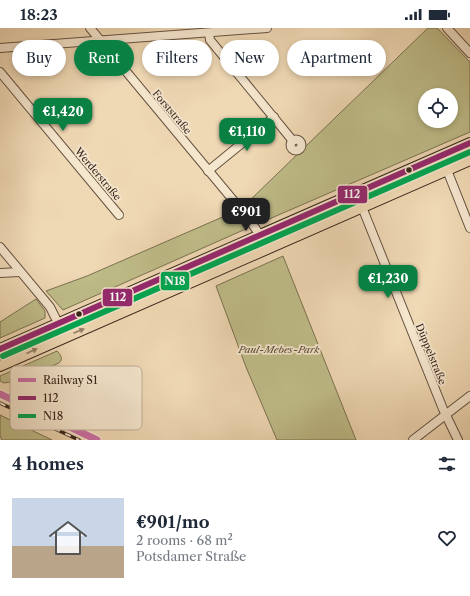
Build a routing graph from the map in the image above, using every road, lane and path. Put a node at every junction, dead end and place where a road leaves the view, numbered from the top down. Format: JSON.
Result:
{"nodes":[{"id":1,"x":90,"y":28,"type":"edge"},
{"id":2,"x":262,"y":28,"type":"edge"},
{"id":3,"x":447,"y":28,"type":"edge"},
{"id":4,"x":209,"y":33,"type":"junction"},
{"id":5,"x":99,"y":40,"type":"edge"},
{"id":6,"x":114,"y":40,"type":"edge"},
{"id":7,"x":74,"y":43,"type":"edge"},
{"id":8,"x":0,"y":48,"type":"edge"},
{"id":9,"x":470,"y":52,"type":"edge"},
{"id":10,"x":0,"y":72,"type":"edge"},
{"id":11,"x":129,"y":76,"type":"edge"},
{"id":12,"x":274,"y":117,"type":"junction"},
{"id":13,"x":293,"y":141,"type":"dead end"},
{"id":14,"x":470,"y":143,"type":"edge"},
{"id":15,"x":470,"y":160,"type":"edge"},
{"id":16,"x":447,"y":170,"type":"junction"},
{"id":17,"x":208,"y":171,"type":"junction"},
{"id":18,"x":362,"y":207,"type":"junction"},
{"id":19,"x":119,"y":215,"type":"dead end"},
{"id":20,"x":470,"y":228,"type":"edge"},
{"id":21,"x":260,"y":235,"type":"junction"},
{"id":22,"x":0,"y":247,"type":"edge"},
{"id":23,"x":267,"y":249,"type":"junction"},
{"id":24,"x":20,"y":272,"type":"junction"},
{"id":25,"x":0,"y":273,"type":"edge"},
{"id":26,"x":59,"y":323,"type":"junction"},
{"id":27,"x":65,"y":337,"type":"junction"},
{"id":28,"x":0,"y":349,"type":"edge"},
{"id":29,"x":0,"y":366,"type":"edge"},
{"id":30,"x":470,"y":396,"type":"edge"},
{"id":31,"x":446,"y":415,"type":"junction"},
{"id":32,"x":413,"y":440,"type":"edge"},
{"id":33,"x":458,"y":440,"type":"edge"}],
"edges":[{"from":1,"to":5,"type":"street","name":"Forststraße"},
{"from":2,"to":4,"type":"street"},
{"from":3,"to":9,"type":"street"},
{"from":4,"to":6,"type":"street"},
{"from":4,"to":12,"type":"street"},
{"from":7,"to":8,"type":"street"},
{"from":10,"to":19,"type":"street","name":"Werderstraße"},
{"from":11,"to":17,"type":"street","name":"Forststraße"},
{"from":12,"to":13,"type":"street"},
{"from":12,"to":17,"type":"street"},
{"from":14,"to":21,"type":"main road"},
{"from":15,"to":16,"type":"main road"},
{"from":16,"to":18,"type":"main road"},
{"from":16,"to":20,"type":"street"},
{"from":17,"to":21,"type":"street","name":"Forststraße"},
{"from":18,"to":23,"type":"main road"},
{"from":18,"to":31,"type":"street","name":"Düppelstraße"},
{"from":21,"to":23,"type":"street","name":"Forststraße"},
{"from":21,"to":26,"type":"main road"},
{"from":22,"to":24,"type":"street"},
{"from":27,"to":23,"type":"main road","one_way":true},
{"from":24,"to":25,"type":"street"},
{"from":24,"to":26,"type":"street"},
{"from":26,"to":27,"type":"street"},
{"from":26,"to":28,"type":"main road"},
{"from":29,"to":27,"type":"main road","one_way":true},
{"from":30,"to":31,"type":"street"},
{"from":31,"to":32,"type":"street"},
{"from":31,"to":33,"type":"street","name":"Düppelstraße"}]}
